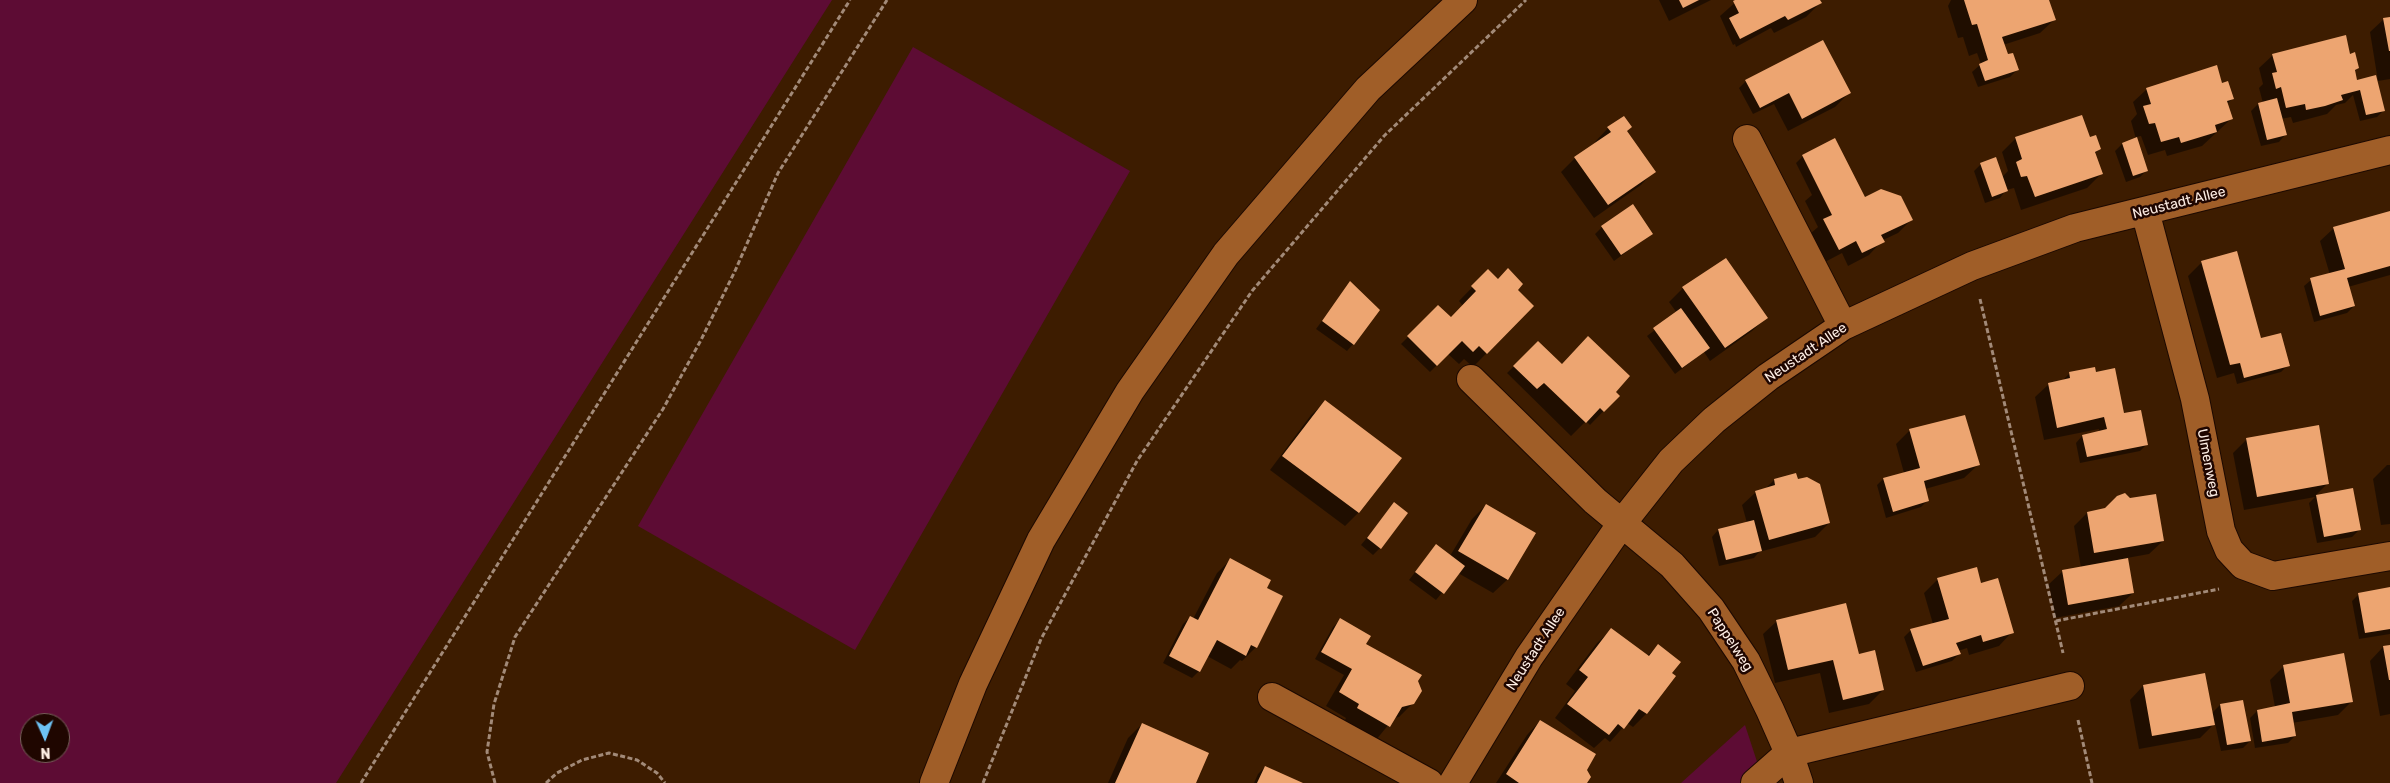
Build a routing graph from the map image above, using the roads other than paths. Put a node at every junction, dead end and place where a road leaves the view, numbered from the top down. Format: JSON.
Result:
{"nodes":[{"id":1,"x":1463,"y":0,"type":"edge"},
{"id":2,"x":1746,"y":139,"type":"dead end"},
{"id":3,"x":2390,"y":150,"type":"edge"},
{"id":4,"x":2145,"y":211,"type":"junction"},
{"id":5,"x":1843,"y":326,"type":"junction"},
{"id":6,"x":1471,"y":379,"type":"dead end"},
{"id":7,"x":1622,"y":523,"type":"junction"},
{"id":8,"x":2390,"y":556,"type":"edge"},
{"id":9,"x":2070,"y":686,"type":"road end"},
{"id":10,"x":1272,"y":697,"type":"dead end"},
{"id":11,"x":1790,"y":753,"type":"junction"},
{"id":12,"x":934,"y":783,"type":"edge"},
{"id":13,"x":1430,"y":783,"type":"edge"},
{"id":14,"x":1453,"y":783,"type":"edge"},
{"id":15,"x":1755,"y":783,"type":"edge"},
{"id":16,"x":1799,"y":783,"type":"edge"}],
"edges":[{"from":1,"to":12,"type":"street"},
{"from":2,"to":5,"type":"street"},
{"from":3,"to":4,"type":"street","name":"Neustadt Allee"},
{"from":4,"to":5,"type":"street","name":"Neustadt Allee"},
{"from":4,"to":8,"type":"street","name":"Ulmenweg"},
{"from":5,"to":7,"type":"street","name":"Neustadt Allee"},
{"from":6,"to":7,"type":"street","name":"Pappelweg"},
{"from":7,"to":11,"type":"street","name":"Pappelweg"},
{"from":7,"to":14,"type":"street","name":"Neustadt Allee"},
{"from":9,"to":11,"type":"street"},
{"from":10,"to":13,"type":"street"},
{"from":11,"to":15,"type":"street"},
{"from":11,"to":16,"type":"street","name":"Pappelweg"}]}
